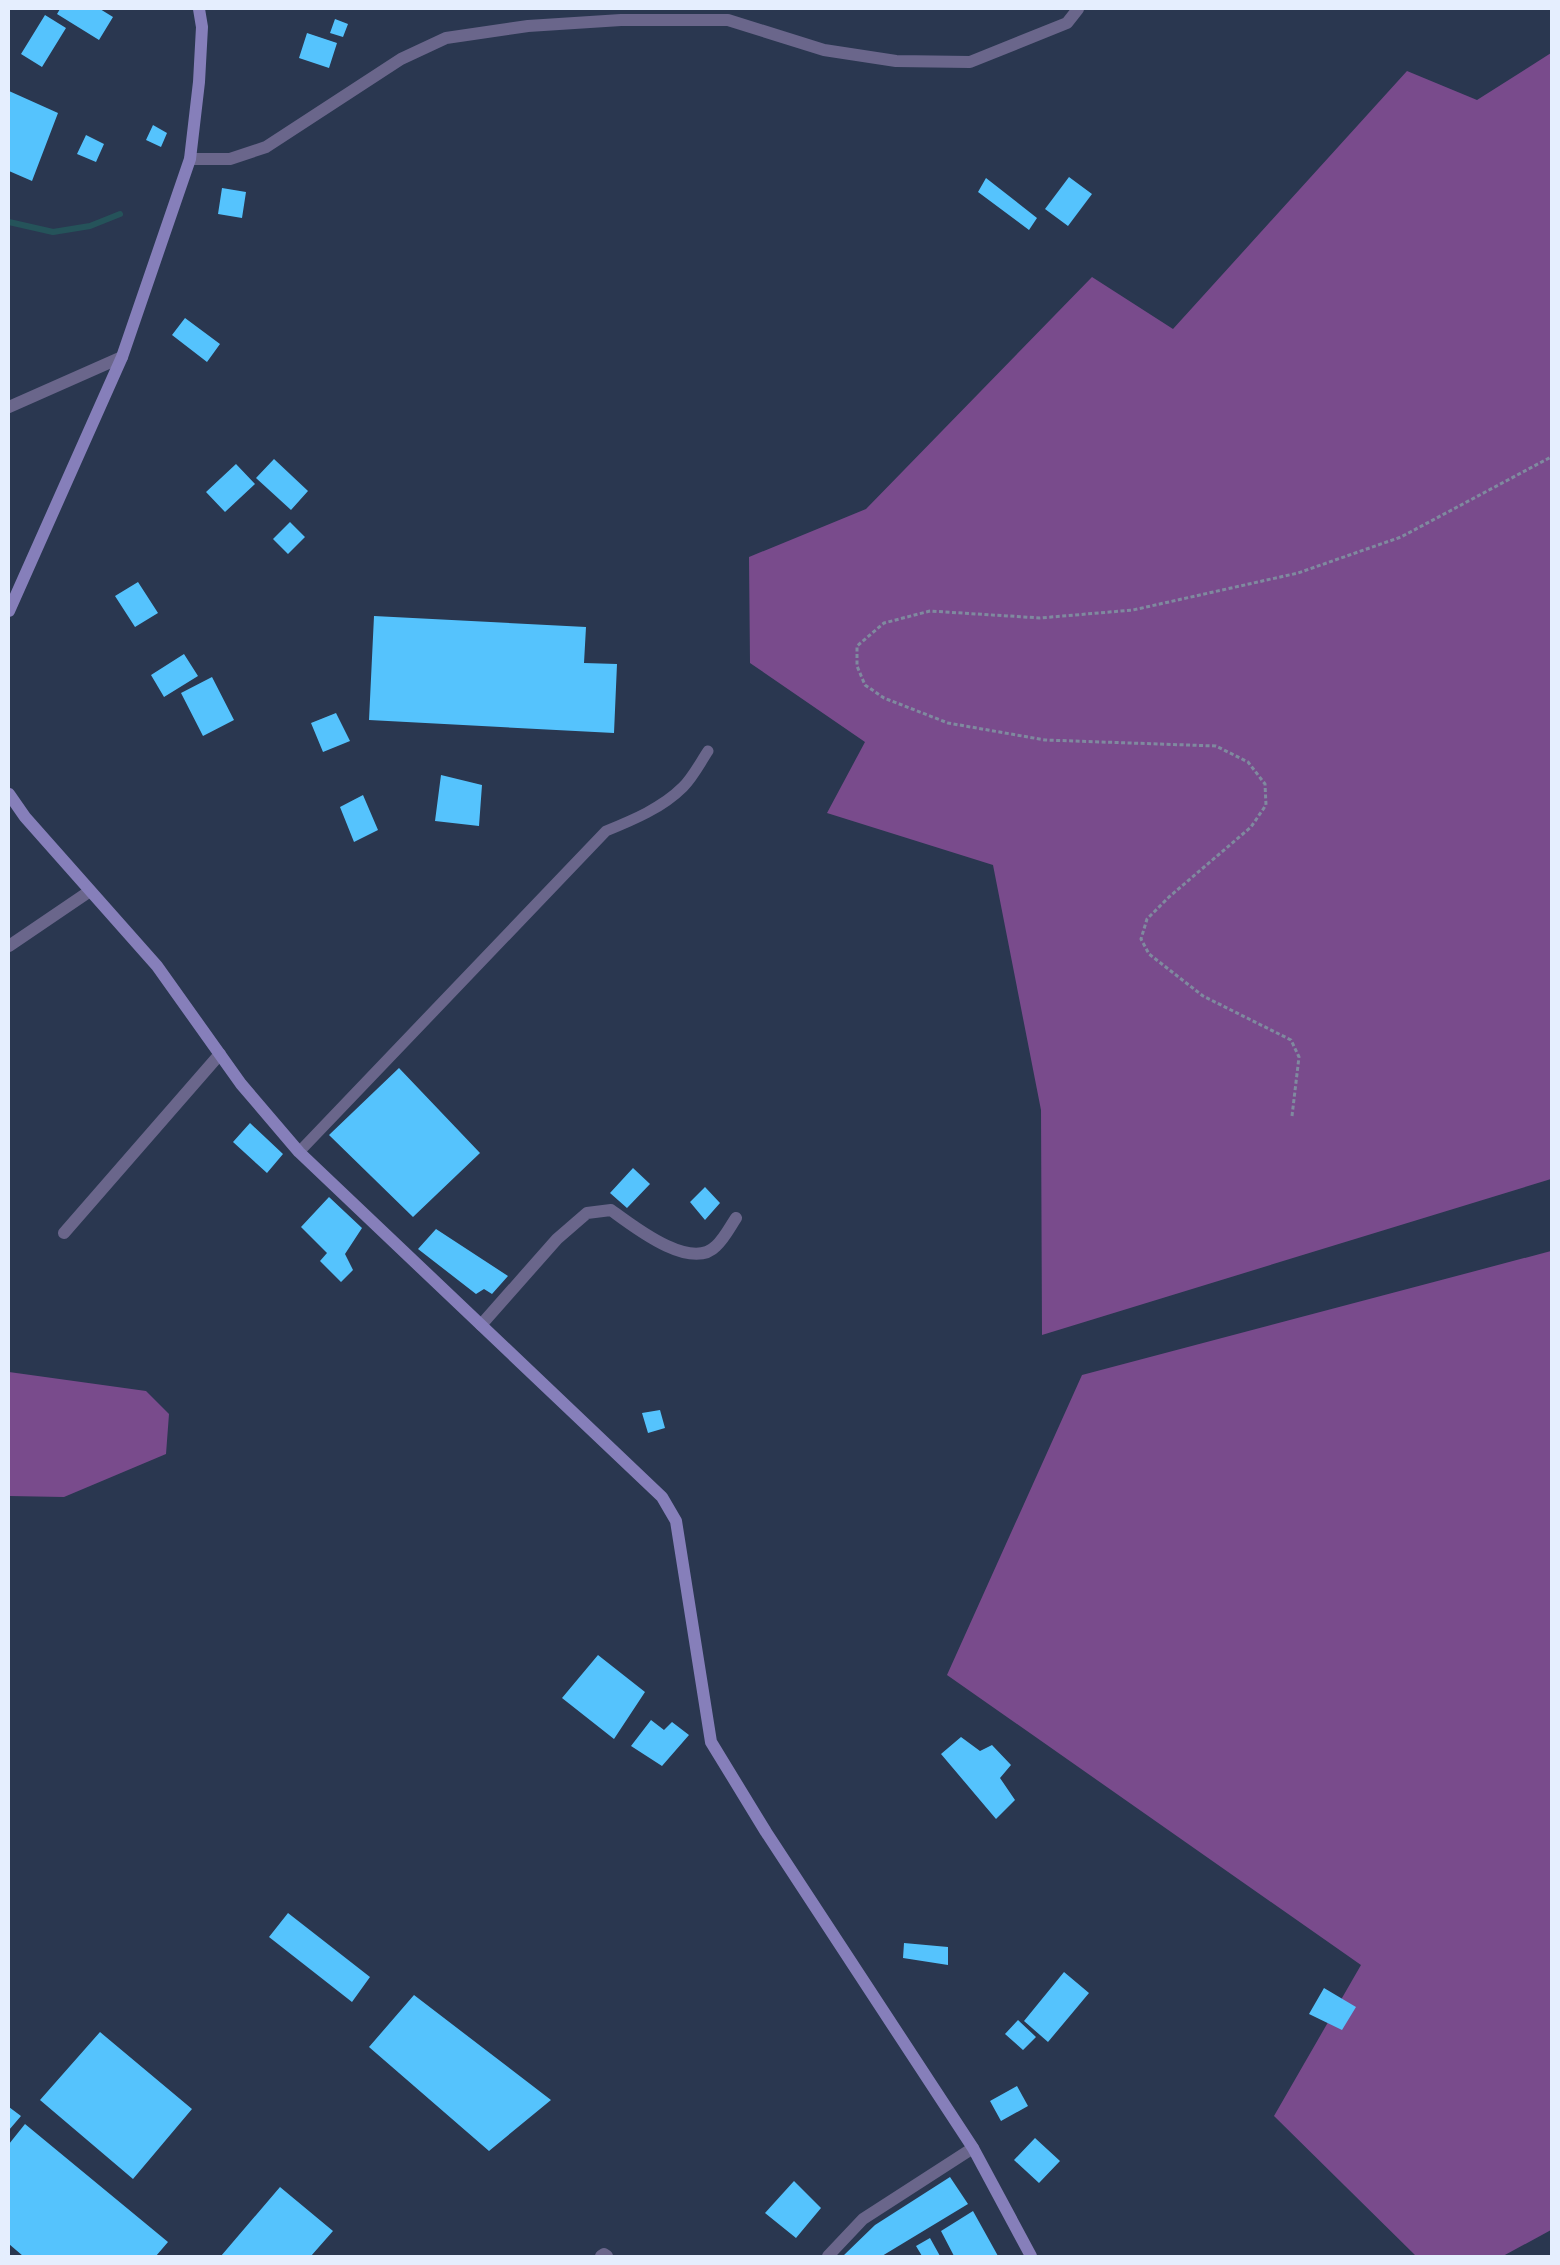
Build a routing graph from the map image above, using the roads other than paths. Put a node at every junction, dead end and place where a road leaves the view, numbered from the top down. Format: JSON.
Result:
{"nodes":[{"id":1,"x":199,"y":9,"type":"edge"},
{"id":2,"x":1078,"y":9,"type":"edge"},
{"id":3,"x":190,"y":160,"type":"junction"},
{"id":4,"x":122,"y":357,"type":"junction"},
{"id":5,"x":9,"y":407,"type":"edge"},
{"id":6,"x":9,"y":611,"type":"edge"},
{"id":7,"x":708,"y":751,"type":"dead end"},
{"id":8,"x":9,"y":794,"type":"edge"},
{"id":9,"x":90,"y":891,"type":"junction"},
{"id":10,"x":9,"y":946,"type":"edge"},
{"id":11,"x":220,"y":1054,"type":"junction"},
{"id":12,"x":299,"y":1152,"type":"junction"},
{"id":13,"x":736,"y":1218,"type":"dead end"},
{"id":14,"x":64,"y":1233,"type":"dead end"},
{"id":15,"x":481,"y":1325,"type":"junction"},
{"id":16,"x":973,"y":2148,"type":"junction"},
{"id":17,"x":601,"y":2256,"type":"edge"},
{"id":18,"x":607,"y":2256,"type":"edge"},
{"id":19,"x":828,"y":2256,"type":"edge"},
{"id":20,"x":1031,"y":2256,"type":"edge"}],
"edges":[{"from":1,"to":3,"type":"street"},
{"from":2,"to":3,"type":"street"},
{"from":3,"to":4,"type":"street"},
{"from":4,"to":5,"type":"street"},
{"from":4,"to":6,"type":"street"},
{"from":7,"to":12,"type":"lane"},
{"from":8,"to":9,"type":"street"},
{"from":9,"to":10,"type":"street"},
{"from":9,"to":11,"type":"street"},
{"from":11,"to":12,"type":"street"},
{"from":11,"to":14,"type":"street"},
{"from":12,"to":15,"type":"street"},
{"from":13,"to":15,"type":"street"},
{"from":15,"to":16,"type":"street"},
{"from":16,"to":19,"type":"street"},
{"from":16,"to":20,"type":"street"},
{"from":17,"to":18,"type":"street"}]}
